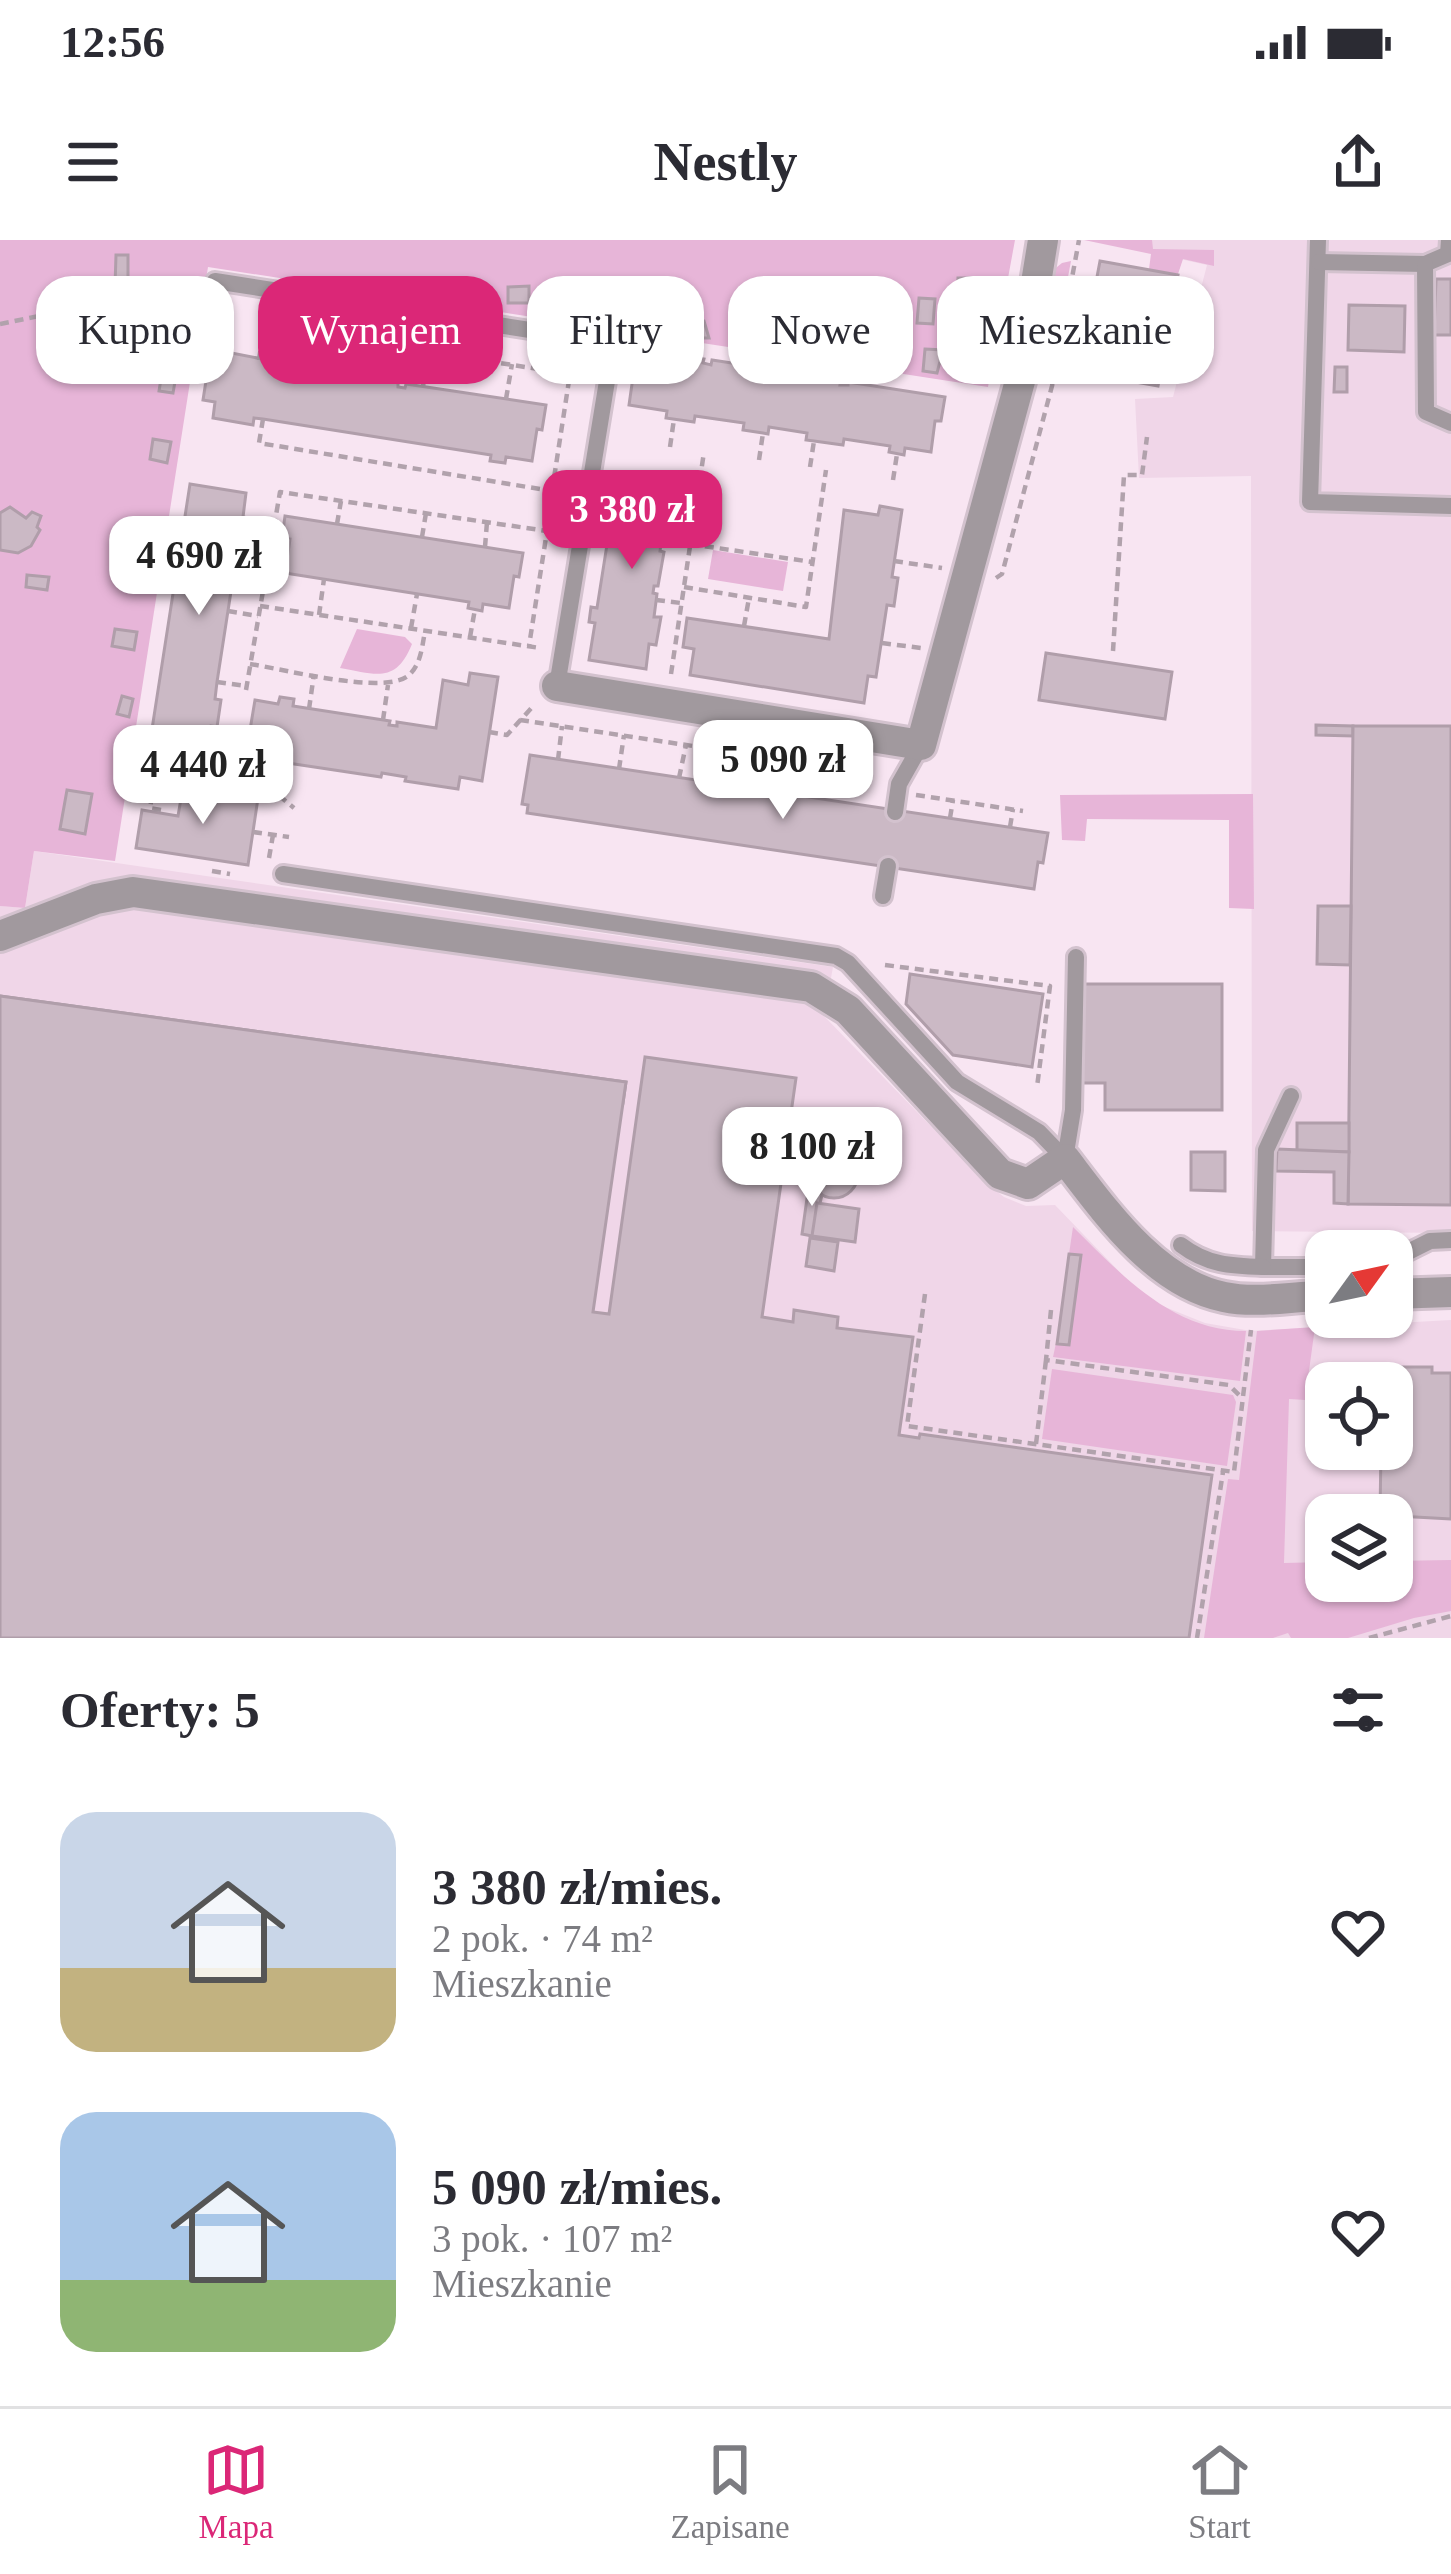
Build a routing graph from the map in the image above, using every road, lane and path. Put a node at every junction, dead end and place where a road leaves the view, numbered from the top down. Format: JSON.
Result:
{"nodes":[{"id":1,"x":1043,"y":240,"type":"edge"},
{"id":2,"x":1318,"y":240,"type":"edge"},
{"id":3,"x":1449,"y":249,"type":"edge"},
{"id":4,"x":1319,"y":262,"type":"junction"},
{"id":5,"x":1425,"y":264,"type":"junction"},
{"id":6,"x":234,"y":284,"type":"edge"},
{"id":7,"x":36,"y":317,"type":"edge"},
{"id":8,"x":0,"y":324,"type":"edge"},
{"id":9,"x":503,"y":363,"type":"edge"},
{"id":10,"x":512,"y":364,"type":"junction"},
{"id":11,"x":506,"y":399,"type":"dead end"},
{"id":12,"x":263,"y":419,"type":"dead end"},
{"id":13,"x":674,"y":419,"type":"dead end"},
{"id":14,"x":1451,"y":423,"type":"edge"},
{"id":15,"x":763,"y":433,"type":"dead end"},
{"id":16,"x":1147,"y":436,"type":"dead end"},
{"id":17,"x":814,"y":441,"type":"dead end"},
{"id":18,"x":670,"y":447,"type":"dead end"},
{"id":19,"x":704,"y":452,"type":"dead end"},
{"id":20,"x":897,"y":454,"type":"dead end"},
{"id":21,"x":759,"y":460,"type":"dead end"},
{"id":22,"x":810,"y":467,"type":"dead end"},
{"id":23,"x":826,"y":470,"type":"dead end"},
{"id":24,"x":893,"y":480,"type":"dead end"},
{"id":25,"x":552,"y":490,"type":"junction"},
{"id":26,"x":588,"y":496,"type":"junction"},
{"id":27,"x":341,"y":501,"type":"junction"},
{"id":28,"x":1451,"y":506,"type":"edge"},
{"id":29,"x":425,"y":513,"type":"junction"},
{"id":30,"x":487,"y":522,"type":"junction"},
{"id":31,"x":338,"y":524,"type":"dead end"},
{"id":32,"x":668,"y":526,"type":"dead end"},
{"id":33,"x":692,"y":529,"type":"junction"},
{"id":34,"x":422,"y":537,"type":"dead end"},
{"id":35,"x":690,"y":544,"type":"junction"},
{"id":36,"x":485,"y":547,"type":"dead end"},
{"id":37,"x":238,"y":548,"type":"dead end"},
{"id":38,"x":268,"y":554,"type":"junction"},
{"id":39,"x":894,"y":561,"type":"dead end"},
{"id":40,"x":812,"y":562,"type":"junction"},
{"id":41,"x":942,"y":568,"type":"dead end"},
{"id":42,"x":324,"y":579,"type":"dead end"},
{"id":43,"x":684,"y":587,"type":"junction"},
{"id":44,"x":417,"y":594,"type":"dead end"},
{"id":45,"x":749,"y":598,"type":"junction"},
{"id":46,"x":656,"y":600,"type":"dead end"},
{"id":47,"x":681,"y":603,"type":"junction"},
{"id":48,"x":260,"y":606,"type":"junction"},
{"id":49,"x":475,"y":609,"type":"dead end"},
{"id":50,"x":228,"y":611,"type":"dead end"},
{"id":51,"x":319,"y":614,"type":"junction"},
{"id":52,"x":258,"y":616,"type":"junction"},
{"id":53,"x":744,"y":626,"type":"dead end"},
{"id":54,"x":412,"y":628,"type":"junction"},
{"id":55,"x":425,"y":630,"type":"junction"},
{"id":56,"x":470,"y":637,"type":"junction"},
{"id":57,"x":882,"y":643,"type":"dead end"},
{"id":58,"x":529,"y":646,"type":"junction"},
{"id":59,"x":921,"y":648,"type":"dead end"},
{"id":60,"x":563,"y":651,"type":"junction"},
{"id":61,"x":1113,"y":651,"type":"dead end"},
{"id":62,"x":250,"y":664,"type":"junction"},
{"id":63,"x":314,"y":674,"type":"junction"},
{"id":64,"x":217,"y":682,"type":"dead end"},
{"id":65,"x":388,"y":685,"type":"junction"},
{"id":66,"x":557,"y":686,"type":"junction"},
{"id":67,"x":669,"y":688,"type":"dead end"},
{"id":68,"x":309,"y":709,"type":"dead end"},
{"id":69,"x":382,"y":720,"type":"dead end"},
{"id":70,"x":520,"y":720,"type":"junction"},
{"id":71,"x":562,"y":726,"type":"junction"},
{"id":72,"x":489,"y":733,"type":"dead end"},
{"id":73,"x":624,"y":735,"type":"junction"},
{"id":74,"x":686,"y":745,"type":"junction"},
{"id":75,"x":921,"y":745,"type":"junction"},
{"id":76,"x":558,"y":760,"type":"dead end"},
{"id":77,"x":619,"y":769,"type":"dead end"},
{"id":78,"x":743,"y":776,"type":"junction"},
{"id":79,"x":680,"y":778,"type":"dead end"},
{"id":80,"x":802,"y":784,"type":"junction"},
{"id":81,"x":845,"y":786,"type":"dead end"},
{"id":82,"x":742,"y":788,"type":"dead end"},
{"id":83,"x":898,"y":793,"type":"junction"},
{"id":84,"x":800,"y":797,"type":"dead end"},
{"id":85,"x":953,"y":800,"type":"junction"},
{"id":86,"x":294,"y":808,"type":"dead end"},
{"id":87,"x":161,"y":809,"type":"dead end"},
{"id":88,"x":1013,"y":809,"type":"junction"},
{"id":89,"x":1024,"y":811,"type":"dead end"},
{"id":90,"x":896,"y":812,"type":"dead end"},
{"id":91,"x":950,"y":818,"type":"dead end"},
{"id":92,"x":1010,"y":827,"type":"dead end"},
{"id":93,"x":253,"y":832,"type":"dead end"},
{"id":94,"x":272,"y":836,"type":"junction"},
{"id":95,"x":289,"y":837,"type":"dead end"},
{"id":96,"x":269,"y":858,"type":"dead end"},
{"id":97,"x":888,"y":866,"type":"dead end"},
{"id":98,"x":212,"y":871,"type":"dead end"},
{"id":99,"x":283,"y":874,"type":"dead end"},
{"id":100,"x":248,"y":877,"type":"dead end"},
{"id":101,"x":883,"y":896,"type":"dead end"},
{"id":102,"x":0,"y":936,"type":"edge"},
{"id":103,"x":1076,"y":957,"type":"dead end"},
{"id":104,"x":885,"y":965,"type":"dead end"},
{"id":105,"x":1037,"y":1087,"type":"dead end"},
{"id":106,"x":1291,"y":1096,"type":"dead end"},
{"id":107,"x":1065,"y":1159,"type":"junction"},
{"id":108,"x":1451,"y":1240,"type":"edge"},
{"id":109,"x":1180,"y":1245,"type":"dead end"},
{"id":110,"x":1413,"y":1250,"type":"edge"},
{"id":111,"x":1263,"y":1267,"type":"junction"},
{"id":112,"x":1305,"y":1267,"type":"edge"},
{"id":113,"x":1451,"y":1292,"type":"edge"},
{"id":114,"x":1413,"y":1293,"type":"edge"},
{"id":115,"x":925,"y":1294,"type":"dead end"},
{"id":116,"x":1305,"y":1297,"type":"edge"},
{"id":117,"x":1254,"y":1300,"type":"junction"},
{"id":118,"x":1051,"y":1310,"type":"dead end"},
{"id":119,"x":1046,"y":1360,"type":"junction"},
{"id":120,"x":1242,"y":1401,"type":"junction"},
{"id":121,"x":1036,"y":1444,"type":"junction"},
{"id":122,"x":1223,"y":1471,"type":"junction"},
{"id":123,"x":1451,"y":1616,"type":"edge"},
{"id":124,"x":1197,"y":1638,"type":"edge"},
{"id":125,"x":1369,"y":1638,"type":"edge"}],
"edges":[{"from":1,"to":75,"type":"street"},
{"from":2,"to":4,"type":"lane"},
{"from":3,"to":5,"type":"lane"},
{"from":4,"to":5,"type":"lane"},
{"from":4,"to":28,"type":"lane"},
{"from":5,"to":14,"type":"lane"},
{"from":6,"to":26,"type":"lane"},
{"from":7,"to":8,"type":"path"},
{"from":9,"to":10,"type":"path"},
{"from":10,"to":11,"type":"path"},
{"from":10,"to":25,"type":"path"},
{"from":12,"to":25,"type":"path"},
{"from":13,"to":18,"type":"path"},
{"from":15,"to":21,"type":"path"},
{"from":16,"to":61,"type":"path"},
{"from":17,"to":22,"type":"path"},
{"from":19,"to":33,"type":"path"},
{"from":20,"to":24,"type":"path"},
{"from":23,"to":40,"type":"path"},
{"from":25,"to":26,"type":"path"},
{"from":26,"to":60,"type":"lane"},
{"from":27,"to":29,"type":"path"},
{"from":27,"to":31,"type":"path"},
{"from":27,"to":38,"type":"path"},
{"from":29,"to":30,"type":"path"},
{"from":29,"to":34,"type":"path"},
{"from":30,"to":36,"type":"path"},
{"from":30,"to":58,"type":"path"},
{"from":32,"to":33,"type":"path"},
{"from":33,"to":35,"type":"path"},
{"from":35,"to":40,"type":"path"},
{"from":35,"to":43,"type":"path"},
{"from":37,"to":38,"type":"path"},
{"from":38,"to":48,"type":"path"},
{"from":39,"to":41,"type":"path"},
{"from":40,"to":45,"type":"path"},
{"from":42,"to":51,"type":"path"},
{"from":43,"to":45,"type":"path"},
{"from":43,"to":47,"type":"path"},
{"from":44,"to":54,"type":"path"},
{"from":45,"to":53,"type":"path"},
{"from":46,"to":47,"type":"path"},
{"from":47,"to":67,"type":"path"},
{"from":48,"to":51,"type":"path"},
{"from":48,"to":52,"type":"path"},
{"from":49,"to":56,"type":"path"},
{"from":50,"to":52,"type":"path"},
{"from":51,"to":54,"type":"path"},
{"from":52,"to":62,"type":"path"},
{"from":54,"to":55,"type":"path"},
{"from":55,"to":56,"type":"path"},
{"from":55,"to":65,"type":"path"},
{"from":56,"to":58,"type":"path"},
{"from":57,"to":59,"type":"path"},
{"from":58,"to":60,"type":"path"},
{"from":60,"to":66,"type":"lane"},
{"from":62,"to":63,"type":"path"},
{"from":62,"to":64,"type":"path"},
{"from":63,"to":65,"type":"path"},
{"from":63,"to":68,"type":"path"},
{"from":65,"to":69,"type":"path"},
{"from":66,"to":70,"type":"path"},
{"from":66,"to":75,"type":"street"},
{"from":70,"to":71,"type":"path"},
{"from":70,"to":72,"type":"path"},
{"from":71,"to":73,"type":"path"},
{"from":71,"to":76,"type":"path"},
{"from":73,"to":74,"type":"path"},
{"from":73,"to":77,"type":"path"},
{"from":74,"to":78,"type":"path"},
{"from":74,"to":79,"type":"path"},
{"from":75,"to":83,"type":"lane"},
{"from":78,"to":80,"type":"path"},
{"from":78,"to":82,"type":"path"},
{"from":80,"to":81,"type":"path"},
{"from":80,"to":84,"type":"path"},
{"from":83,"to":85,"type":"path"},
{"from":83,"to":90,"type":"lane"},
{"from":85,"to":88,"type":"path"},
{"from":85,"to":91,"type":"path"},
{"from":86,"to":87,"type":"path"},
{"from":88,"to":89,"type":"path"},
{"from":88,"to":92,"type":"path"},
{"from":93,"to":94,"type":"path"},
{"from":94,"to":95,"type":"path"},
{"from":94,"to":96,"type":"path"},
{"from":97,"to":101,"type":"lane"},
{"from":98,"to":100,"type":"path"},
{"from":99,"to":107,"type":"lane"},
{"from":102,"to":107,"type":"street"},
{"from":103,"to":107,"type":"lane"},
{"from":104,"to":105,"type":"path"},
{"from":106,"to":111,"type":"lane"},
{"from":107,"to":117,"type":"street"},
{"from":108,"to":110,"type":"lane"},
{"from":109,"to":111,"type":"lane"},
{"from":111,"to":112,"type":"lane"},
{"from":113,"to":114,"type":"street"},
{"from":115,"to":121,"type":"path"},
{"from":116,"to":117,"type":"street"},
{"from":117,"to":120,"type":"path"},
{"from":118,"to":119,"type":"path"},
{"from":119,"to":120,"type":"path"},
{"from":119,"to":121,"type":"path"},
{"from":120,"to":122,"type":"path"},
{"from":121,"to":122,"type":"path"},
{"from":122,"to":124,"type":"path"},
{"from":123,"to":125,"type":"path"}]}
